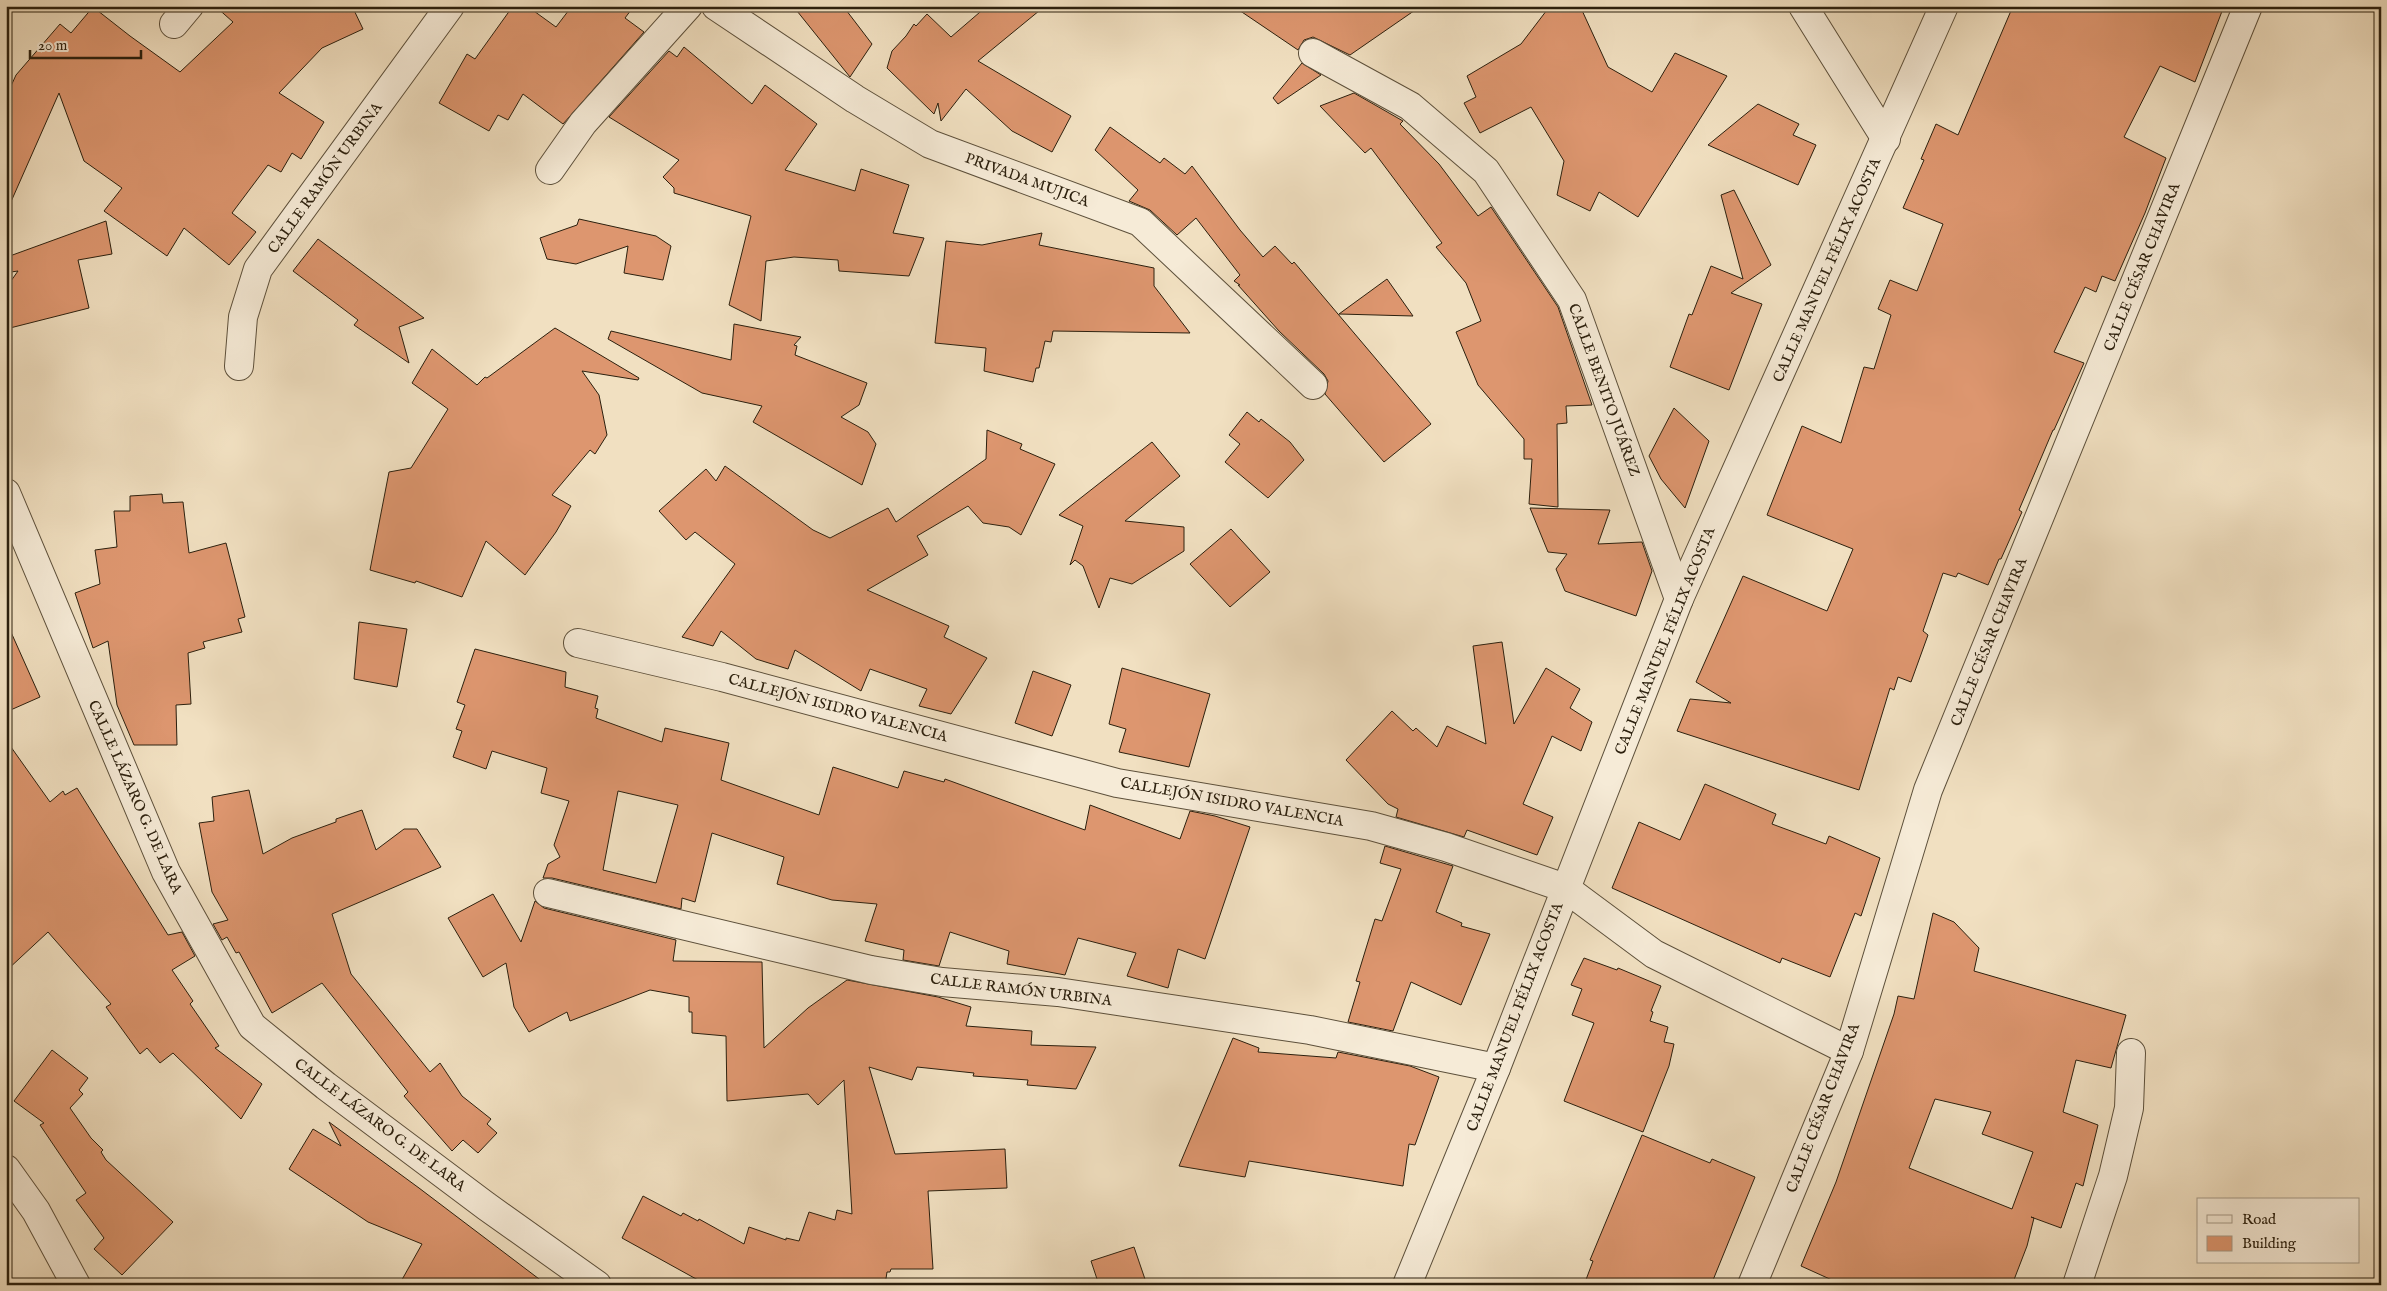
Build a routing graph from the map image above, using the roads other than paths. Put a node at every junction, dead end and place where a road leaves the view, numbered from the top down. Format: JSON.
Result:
{"nodes":[{"id":1,"x":450,"y":6,"type":"edge"},
{"id":2,"x":688,"y":6,"type":"edge"},
{"id":3,"x":716,"y":6,"type":"edge"},
{"id":4,"x":1803,"y":6,"type":"edge"},
{"id":5,"x":1944,"y":6,"type":"edge"},
{"id":6,"x":2248,"y":6,"type":"edge"},
{"id":7,"x":1313,"y":53,"type":"dead end"},
{"id":8,"x":1886,"y":139,"type":"junction"},
{"id":9,"x":550,"y":170,"type":"dead end"},
{"id":10,"x":239,"y":366,"type":"dead end"},
{"id":11,"x":1313,"y":385,"type":"dead end"},
{"id":12,"x":6,"y":493,"type":"edge"},
{"id":13,"x":1679,"y":599,"type":"junction"},
{"id":14,"x":578,"y":643,"type":"dead end"},
{"id":15,"x":1565,"y":888,"type":"junction"},
{"id":16,"x":548,"y":893,"type":"dead end"},
{"id":17,"x":1849,"y":1050,"type":"junction"},
{"id":18,"x":2130,"y":1053,"type":"dead end"},
{"id":19,"x":1496,"y":1068,"type":"junction"},
{"id":20,"x":6,"y":1169,"type":"edge"},
{"id":21,"x":76,"y":1285,"type":"edge"},
{"id":22,"x":597,"y":1285,"type":"edge"},
{"id":23,"x":1407,"y":1285,"type":"edge"},
{"id":24,"x":1752,"y":1285,"type":"edge"},
{"id":25,"x":2077,"y":1285,"type":"edge"}],
"edges":[{"from":1,"to":10,"type":"street","name":"CALLE RAMÓN URBINA"},
{"from":2,"to":9,"type":"street"},
{"from":3,"to":11,"type":"street","name":"PRIVADA MUJICA"},
{"from":4,"to":8,"type":"street"},
{"from":5,"to":8,"type":"street","name":"CALLE MANUEL FÉLIX ACOSTA"},
{"from":6,"to":17,"type":"street","name":"CALLE CÉSAR CHAVIRA"},
{"from":7,"to":13,"type":"street","name":"CALLE BENITO JUÁREZ"},
{"from":8,"to":13,"type":"street","name":"CALLE MANUEL FÉLIX ACOSTA"},
{"from":12,"to":22,"type":"street","name":"CALLE LÁZARO G. DE LARA"},
{"from":13,"to":15,"type":"street","name":"CALLE MANUEL FÉLIX ACOSTA"},
{"from":14,"to":15,"type":"street","name":"CALLEJÓN ISIDRO VALENCIA"},
{"from":15,"to":17,"type":"street","name":"CALLEJÓN ISIDRO VALENCIA"},
{"from":15,"to":19,"type":"street","name":"CALLE MANUEL FÉLIX ACOSTA"},
{"from":16,"to":19,"type":"street","name":"CALLE RAMÓN URBINA"},
{"from":17,"to":24,"type":"street","name":"CALLE CÉSAR CHAVIRA"},
{"from":18,"to":25,"type":"street"},
{"from":19,"to":23,"type":"street","name":"CALLE MANUEL FÉLIX ACOSTA"},
{"from":20,"to":21,"type":"street"}]}
